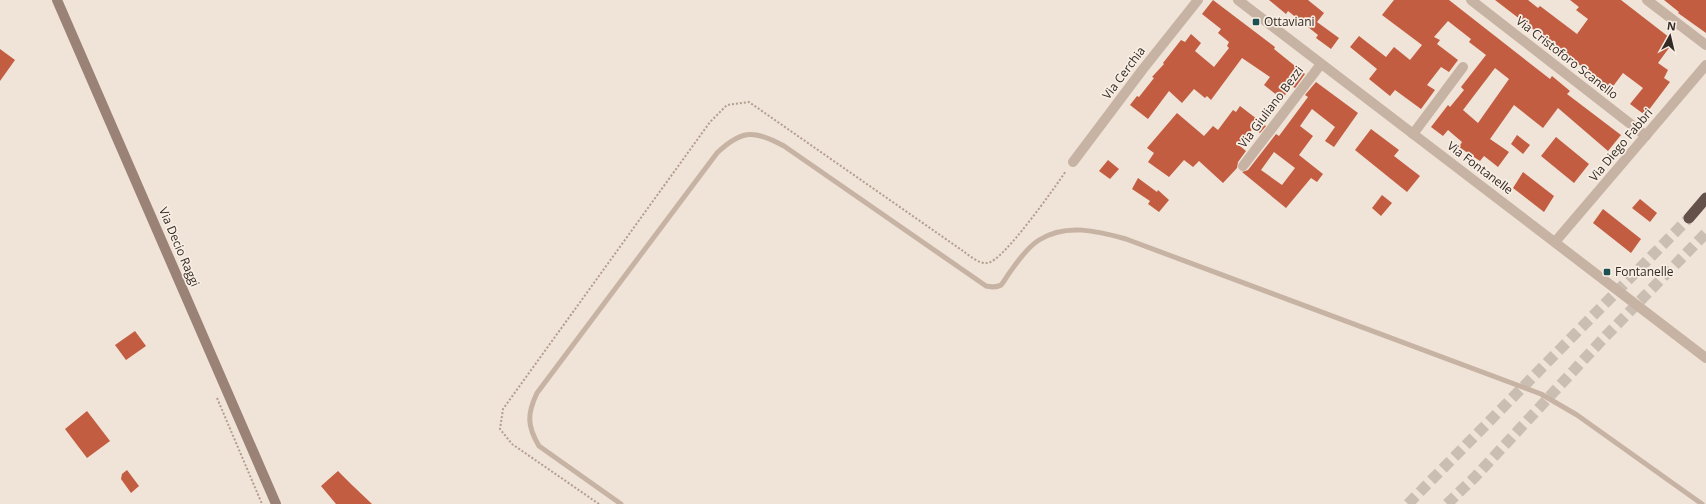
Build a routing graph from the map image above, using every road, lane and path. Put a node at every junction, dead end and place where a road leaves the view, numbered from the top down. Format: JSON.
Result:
{"nodes":[{"id":1,"x":57,"y":0,"type":"edge"},
{"id":2,"x":1198,"y":0,"type":"edge"},
{"id":3,"x":1238,"y":0,"type":"edge"},
{"id":4,"x":1471,"y":0,"type":"edge"},
{"id":5,"x":1647,"y":0,"type":"edge"},
{"id":6,"x":1706,"y":45,"type":"edge"},
{"id":7,"x":1321,"y":64,"type":"junction"},
{"id":8,"x":1706,"y":65,"type":"edge"},
{"id":9,"x":1463,"y":67,"type":"dead end"},
{"id":10,"x":1413,"y":134,"type":"junction"},
{"id":11,"x":1646,"y":136,"type":"junction"},
{"id":12,"x":1073,"y":162,"type":"joint"},
{"id":13,"x":1243,"y":166,"type":"dead end"},
{"id":14,"x":1706,"y":198,"type":"edge"},
{"id":15,"x":1690,"y":218,"type":"tunnel mouth"},
{"id":16,"x":1555,"y":242,"type":"junction"},
{"id":17,"x":1706,"y":358,"type":"edge"},
{"id":18,"x":276,"y":504,"type":"edge"},
{"id":19,"x":599,"y":504,"type":"edge"},
{"id":20,"x":621,"y":504,"type":"edge"},
{"id":21,"x":1702,"y":504,"type":"edge"}],
"edges":[{"from":1,"to":18,"type":"main road","name":"Via Decio Raggi"},
{"from":2,"to":12,"type":"street","name":"Via Cerchia"},
{"from":3,"to":7,"type":"street","name":"Via Fontanelle"},
{"from":4,"to":11,"type":"street","name":"Via Cristoforo Scanello"},
{"from":5,"to":6,"type":"street"},
{"from":7,"to":10,"type":"street","name":"Via Fontanelle"},
{"from":7,"to":13,"type":"street","name":"Via Giuliano Bezzi"},
{"from":8,"to":11,"type":"street","name":"Via Diego Fabbri"},
{"from":9,"to":10,"type":"street"},
{"from":10,"to":16,"type":"street","name":"Via Fontanelle"},
{"from":11,"to":16,"type":"street","name":"Via Diego Fabbri"},
{"from":12,"to":19,"type":"path"},
{"from":14,"to":15,"type":"highway"},
{"from":16,"to":17,"type":"street","name":"Via Fontanelle"},
{"from":20,"to":21,"type":"lane"}]}
